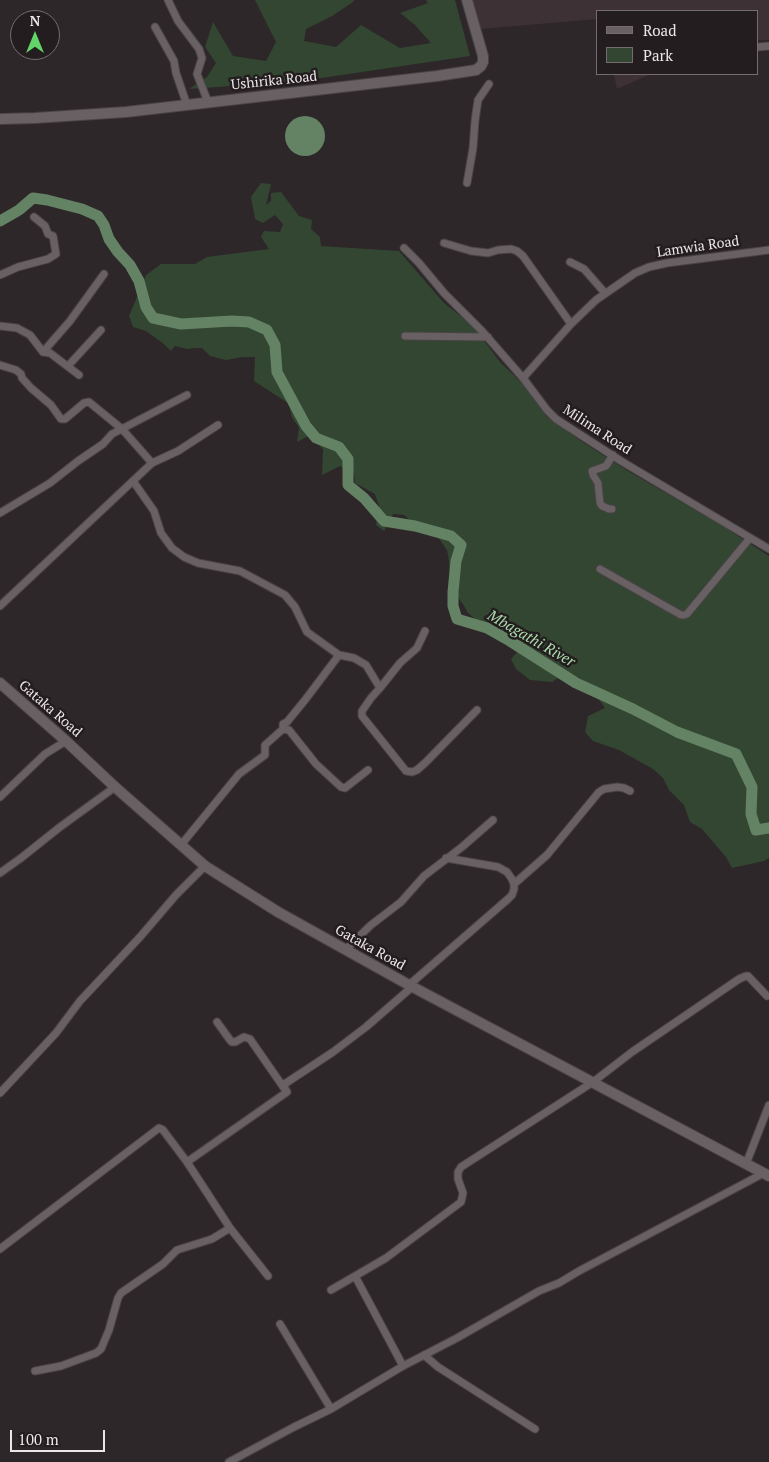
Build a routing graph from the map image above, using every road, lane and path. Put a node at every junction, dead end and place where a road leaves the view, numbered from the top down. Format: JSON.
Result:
{"nodes":[{"id":1,"x":168,"y":0,"type":"edge"},
{"id":2,"x":467,"y":0,"type":"edge"},
{"id":3,"x":155,"y":27,"type":"dead end"},
{"id":4,"x":490,"y":84,"type":"dead end"},
{"id":5,"x":208,"y":102,"type":"junction"},
{"id":6,"x":187,"y":105,"type":"junction"},
{"id":7,"x":0,"y":119,"type":"edge"},
{"id":8,"x":467,"y":183,"type":"dead end"},
{"id":9,"x":34,"y":216,"type":"dead end"},
{"id":10,"x":444,"y":243,"type":"dead end"},
{"id":11,"x":404,"y":248,"type":"dead end"},
{"id":12,"x":769,"y":250,"type":"edge"},
{"id":13,"x":570,"y":262,"type":"dead end"},
{"id":14,"x":104,"y":274,"type":"dead end"},
{"id":15,"x":0,"y":275,"type":"edge"},
{"id":16,"x":606,"y":293,"type":"junction"},
{"id":17,"x":571,"y":324,"type":"junction"},
{"id":18,"x":0,"y":326,"type":"edge"},
{"id":19,"x":101,"y":330,"type":"dead end"},
{"id":20,"x":405,"y":336,"type":"dead end"},
{"id":21,"x":488,"y":337,"type":"junction"},
{"id":22,"x":43,"y":352,"type":"junction"},
{"id":23,"x":0,"y":364,"type":"edge"},
{"id":24,"x":68,"y":366,"type":"junction"},
{"id":25,"x":79,"y":375,"type":"dead end"},
{"id":26,"x":523,"y":378,"type":"junction"},
{"id":27,"x":187,"y":394,"type":"dead end"},
{"id":28,"x":218,"y":426,"type":"dead end"},
{"id":29,"x":122,"y":429,"type":"junction"},
{"id":30,"x":612,"y":455,"type":"junction"},
{"id":31,"x":152,"y":463,"type":"junction"},
{"id":32,"x":133,"y":481,"type":"junction"},
{"id":33,"x":612,"y":509,"type":"dead end"},
{"id":34,"x":0,"y":514,"type":"edge"},
{"id":35,"x":750,"y":538,"type":"junction"},
{"id":36,"x":769,"y":549,"type":"edge"},
{"id":37,"x":600,"y":569,"type":"dead end"},
{"id":38,"x":0,"y":606,"type":"edge"},
{"id":39,"x":425,"y":631,"type":"dead end"},
{"id":40,"x":339,"y":655,"type":"junction"},
{"id":41,"x":0,"y":683,"type":"edge"},
{"id":42,"x":380,"y":688,"type":"junction"},
{"id":43,"x":477,"y":710,"type":"dead end"},
{"id":44,"x":283,"y":729,"type":"junction"},
{"id":45,"x":66,"y":741,"type":"junction"},
{"id":46,"x":368,"y":770,"type":"dead end"},
{"id":47,"x":115,"y":787,"type":"junction"},
{"id":48,"x":630,"y":791,"type":"dead end"},
{"id":49,"x":0,"y":797,"type":"edge"},
{"id":50,"x":493,"y":820,"type":"dead end"},
{"id":51,"x":181,"y":846,"type":"junction"},
{"id":52,"x":446,"y":858,"type":"junction"},
{"id":53,"x":205,"y":866,"type":"junction"},
{"id":54,"x":0,"y":874,"type":"edge"},
{"id":55,"x":514,"y":884,"type":"junction"},
{"id":56,"x":345,"y":950,"type":"junction"},
{"id":57,"x":410,"y":986,"type":"junction"},
{"id":58,"x":767,"y":996,"type":"dead end"},
{"id":59,"x":216,"y":1022,"type":"dead end"},
{"id":60,"x":593,"y":1082,"type":"junction"},
{"id":61,"x":287,"y":1092,"type":"junction"},
{"id":62,"x":0,"y":1093,"type":"edge"},
{"id":63,"x":769,"y":1105,"type":"edge"},
{"id":64,"x":187,"y":1162,"type":"junction"},
{"id":65,"x":746,"y":1164,"type":"junction"},
{"id":66,"x":767,"y":1175,"type":"edge"},
{"id":67,"x":230,"y":1228,"type":"junction"},
{"id":68,"x":0,"y":1249,"type":"edge"},
{"id":69,"x":268,"y":1276,"type":"dead end"},
{"id":70,"x":355,"y":1276,"type":"junction"},
{"id":71,"x":332,"y":1290,"type":"dead end"},
{"id":72,"x":280,"y":1324,"type":"dead end"},
{"id":73,"x":424,"y":1355,"type":"junction"},
{"id":74,"x":403,"y":1366,"type":"junction"},
{"id":75,"x":35,"y":1370,"type":"dead end"},
{"id":76,"x":331,"y":1410,"type":"junction"},
{"id":77,"x":535,"y":1429,"type":"dead end"},
{"id":78,"x":229,"y":1462,"type":"edge"}],
"edges":[{"from":1,"to":5,"type":"street"},
{"from":2,"to":5,"type":"street","name":"Ushirika Road"},
{"from":3,"to":6,"type":"street"},
{"from":4,"to":8,"type":"street"},
{"from":5,"to":6,"type":"street","name":"Ushirika Road"},
{"from":6,"to":7,"type":"street","name":"Ushirika Road"},
{"from":9,"to":15,"type":"street"},
{"from":10,"to":17,"type":"street"},
{"from":11,"to":21,"type":"street","name":"Milima Road"},
{"from":12,"to":16,"type":"street","name":"Lamwia Road"},
{"from":13,"to":16,"type":"street"},
{"from":14,"to":22,"type":"street"},
{"from":16,"to":17,"type":"street","name":"Lamwia Road"},
{"from":17,"to":26,"type":"street","name":"Lamwia Road"},
{"from":18,"to":22,"type":"street"},
{"from":19,"to":24,"type":"street"},
{"from":20,"to":21,"type":"street"},
{"from":21,"to":26,"type":"street","name":"Milima Road"},
{"from":22,"to":24,"type":"street"},
{"from":23,"to":29,"type":"street"},
{"from":24,"to":25,"type":"street"},
{"from":26,"to":30,"type":"street","name":"Milima Road"},
{"from":27,"to":29,"type":"street"},
{"from":28,"to":31,"type":"street"},
{"from":29,"to":31,"type":"street"},
{"from":29,"to":34,"type":"street"},
{"from":30,"to":33,"type":"street"},
{"from":30,"to":35,"type":"street","name":"Milima Road"},
{"from":31,"to":32,"type":"street"},
{"from":32,"to":38,"type":"street"},
{"from":32,"to":40,"type":"street"},
{"from":35,"to":36,"type":"street","name":"Milima Road"},
{"from":35,"to":37,"type":"street"},
{"from":39,"to":42,"type":"street"},
{"from":40,"to":42,"type":"street"},
{"from":40,"to":44,"type":"street"},
{"from":41,"to":45,"type":"street","name":"Gataka Road"},
{"from":42,"to":43,"type":"street"},
{"from":44,"to":46,"type":"street"},
{"from":44,"to":51,"type":"street"},
{"from":45,"to":47,"type":"street","name":"Gataka Road"},
{"from":45,"to":49,"type":"street"},
{"from":47,"to":51,"type":"street","name":"Gataka Road"},
{"from":47,"to":54,"type":"street"},
{"from":48,"to":55,"type":"street"},
{"from":50,"to":52,"type":"street"},
{"from":51,"to":53,"type":"street","name":"Gataka Road"},
{"from":52,"to":55,"type":"street"},
{"from":52,"to":56,"type":"street"},
{"from":53,"to":56,"type":"street","name":"Gataka Road"},
{"from":53,"to":62,"type":"street"},
{"from":55,"to":57,"type":"street"},
{"from":56,"to":57,"type":"street","name":"Gataka Road"},
{"from":57,"to":60,"type":"street","name":"Gataka Road"},
{"from":57,"to":61,"type":"street"},
{"from":58,"to":60,"type":"street"},
{"from":59,"to":61,"type":"street"},
{"from":60,"to":65,"type":"street","name":"Gataka Road"},
{"from":60,"to":70,"type":"street"},
{"from":61,"to":64,"type":"street"},
{"from":63,"to":65,"type":"street"},
{"from":64,"to":67,"type":"street"},
{"from":64,"to":68,"type":"street"},
{"from":65,"to":66,"type":"street","name":"Gataka Road"},
{"from":66,"to":73,"type":"street"},
{"from":67,"to":69,"type":"street"},
{"from":67,"to":75,"type":"street"},
{"from":70,"to":71,"type":"street"},
{"from":70,"to":74,"type":"street"},
{"from":72,"to":76,"type":"street"},
{"from":73,"to":74,"type":"street"},
{"from":73,"to":77,"type":"street"},
{"from":74,"to":76,"type":"street"},
{"from":76,"to":78,"type":"street"}]}
